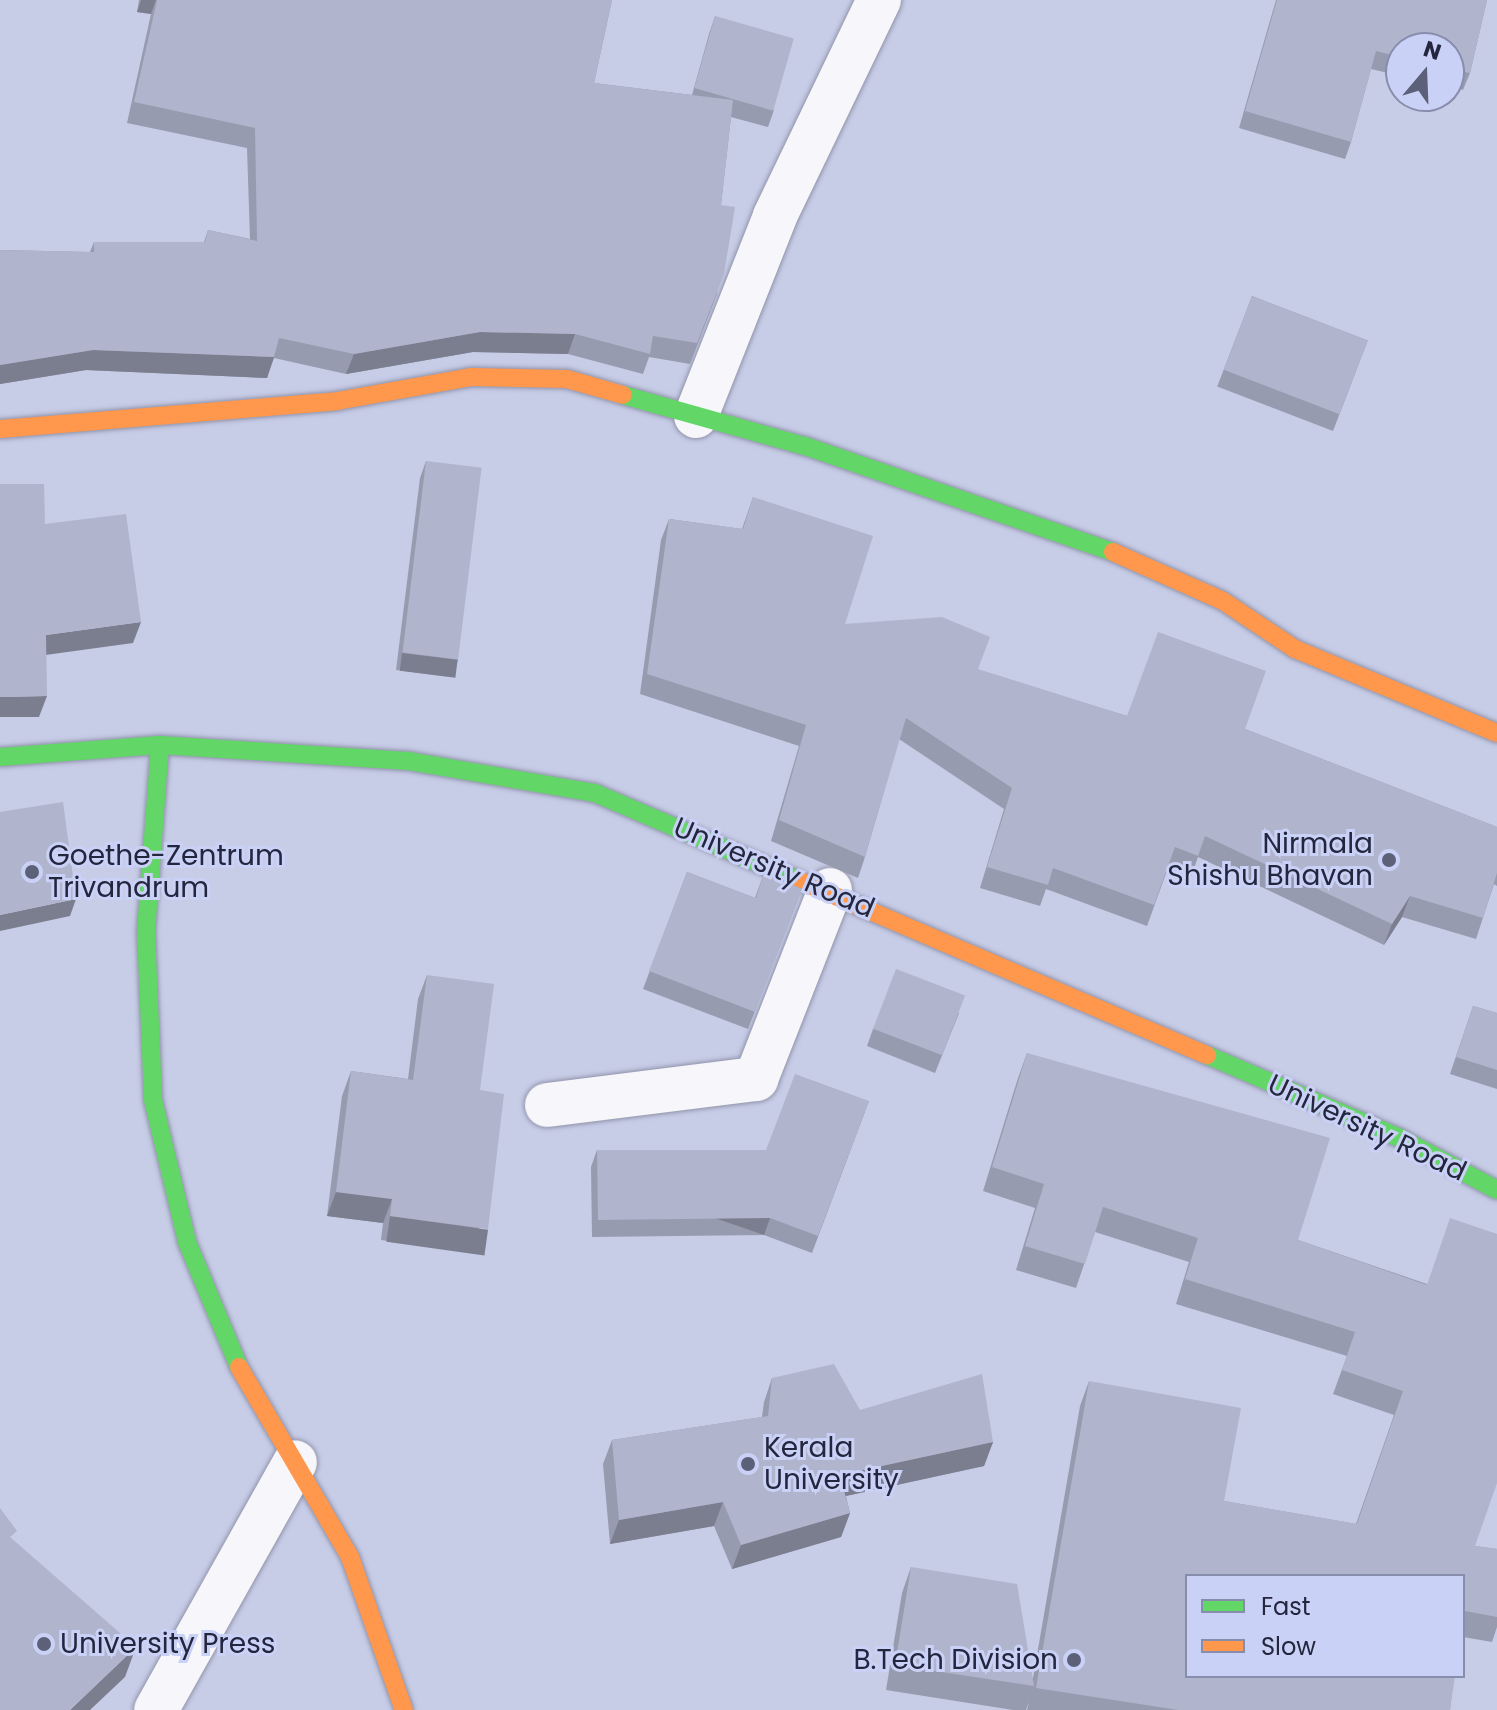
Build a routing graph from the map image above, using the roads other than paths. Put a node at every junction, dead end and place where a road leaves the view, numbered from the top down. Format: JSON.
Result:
{"nodes":[{"id":1,"x":879,"y":0,"type":"edge"},
{"id":2,"x":696,"y":416,"type":"junction"},
{"id":3,"x":0,"y":429,"type":"edge"},
{"id":4,"x":1497,"y":733,"type":"edge"},
{"id":5,"x":160,"y":745,"type":"junction"},
{"id":6,"x":0,"y":757,"type":"edge"},
{"id":7,"x":830,"y":890,"type":"junction"},
{"id":8,"x":547,"y":1105,"type":"dead end"},
{"id":9,"x":1497,"y":1190,"type":"edge"},
{"id":10,"x":295,"y":1462,"type":"junction"},
{"id":11,"x":156,"y":1710,"type":"edge"},
{"id":12,"x":404,"y":1710,"type":"edge"}],
"edges":[{"from":1,"to":2,"type":"street"},
{"from":2,"to":3,"type":"street"},
{"from":2,"to":4,"type":"street"},
{"from":5,"to":6,"type":"street","name":"University Road"},
{"from":5,"to":7,"type":"street","name":"University Road"},
{"from":5,"to":10,"type":"street"},
{"from":7,"to":8,"type":"street"},
{"from":7,"to":9,"type":"street","name":"University Road"},
{"from":10,"to":11,"type":"street"},
{"from":10,"to":12,"type":"street"}]}
